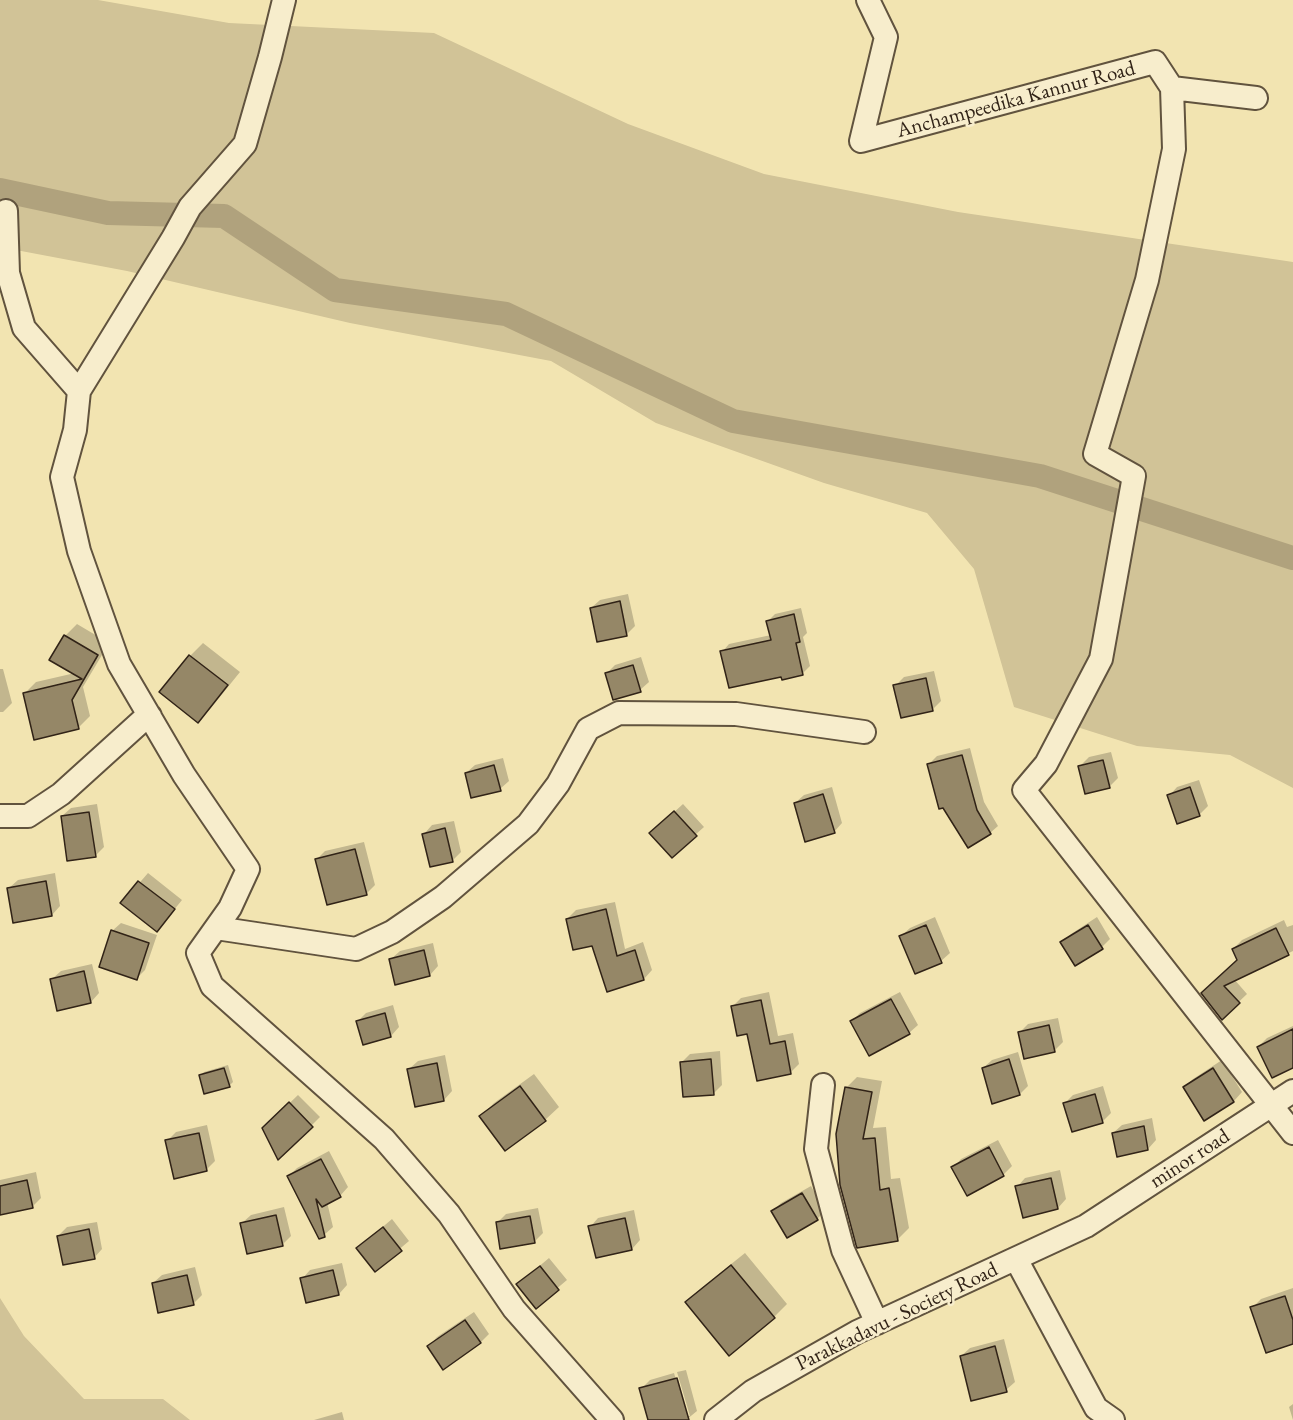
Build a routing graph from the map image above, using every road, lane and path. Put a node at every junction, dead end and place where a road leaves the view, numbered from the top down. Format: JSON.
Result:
{"nodes":[{"id":1,"x":284,"y":0,"type":"edge"},
{"id":2,"x":868,"y":0,"type":"edge"},
{"id":3,"x":1172,"y":88,"type":"junction"},
{"id":4,"x":1256,"y":98,"type":"dead end"},
{"id":5,"x":6,"y":212,"type":"dead end"},
{"id":6,"x":79,"y":391,"type":"junction"},
{"id":7,"x":150,"y":716,"type":"junction"},
{"id":8,"x":864,"y":732,"type":"dead end"},
{"id":9,"x":0,"y":816,"type":"edge"},
{"id":10,"x":216,"y":928,"type":"junction"},
{"id":11,"x":823,"y":1085,"type":"dead end"},
{"id":12,"x":1293,"y":1091,"type":"edge"},
{"id":13,"x":1271,"y":1106,"type":"junction"},
{"id":14,"x":1293,"y":1133,"type":"edge"},
{"id":15,"x":1086,"y":1226,"type":"joint"},
{"id":16,"x":1016,"y":1259,"type":"junction"},
{"id":17,"x":877,"y":1323,"type":"junction"},
{"id":18,"x":612,"y":1420,"type":"edge"},
{"id":19,"x":716,"y":1420,"type":"edge"},
{"id":20,"x":1113,"y":1420,"type":"edge"}],
"edges":[{"from":1,"to":6,"type":"street"},
{"from":2,"to":3,"type":"street","name":"Anchampeedika Kannur Road"},
{"from":3,"to":4,"type":"street"},
{"from":3,"to":13,"type":"street"},
{"from":5,"to":6,"type":"street"},
{"from":6,"to":7,"type":"street"},
{"from":7,"to":9,"type":"street"},
{"from":7,"to":10,"type":"street"},
{"from":8,"to":10,"type":"street"},
{"from":10,"to":18,"type":"street"},
{"from":11,"to":17,"type":"street"},
{"from":12,"to":13,"type":"street","name":"minor road"},
{"from":13,"to":14,"type":"street"},
{"from":13,"to":15,"type":"street","name":"minor road"},
{"from":15,"to":16,"type":"street","name":"Parakkadavu - Society Road"},
{"from":16,"to":17,"type":"street","name":"Parakkadavu - Society Road"},
{"from":16,"to":20,"type":"street"},
{"from":17,"to":19,"type":"street","name":"Parakkadavu - Society Road"}]}
